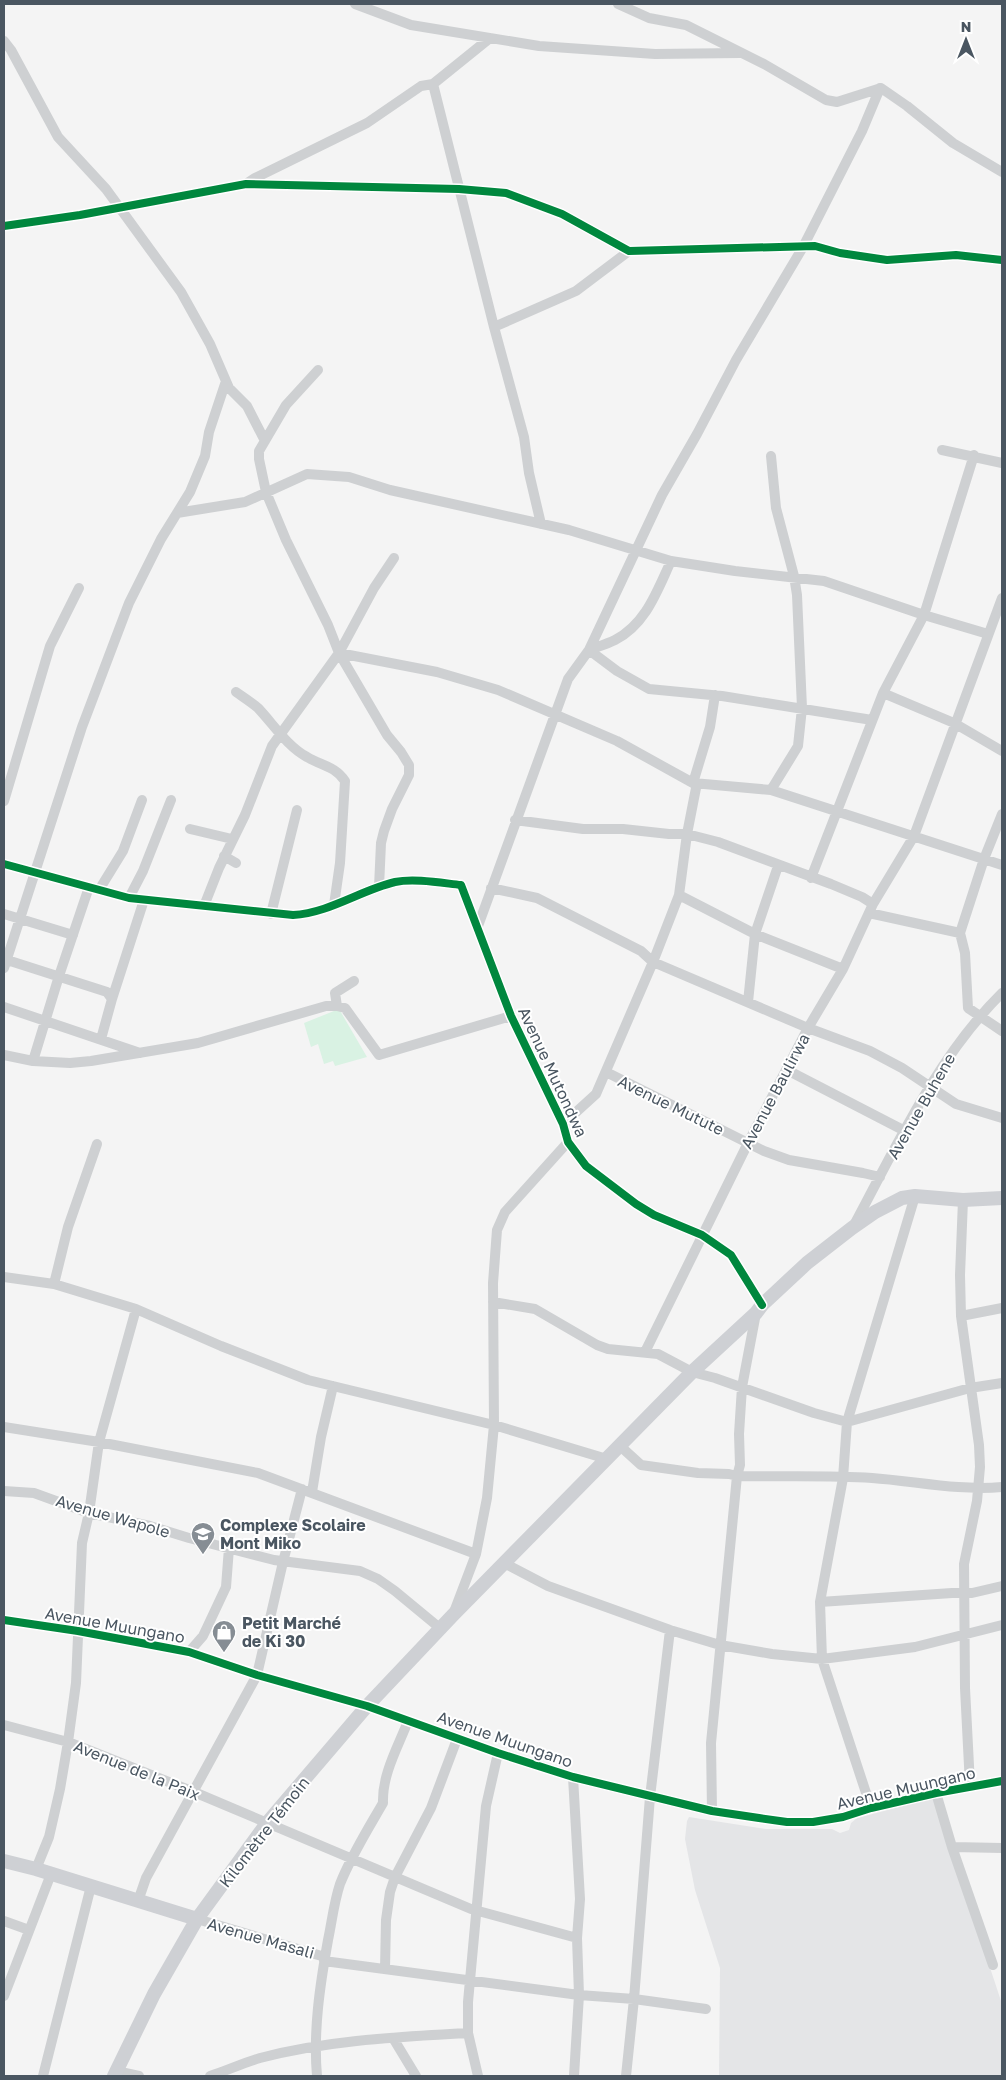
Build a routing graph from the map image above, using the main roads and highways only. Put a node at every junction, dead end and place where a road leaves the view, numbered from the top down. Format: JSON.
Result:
{"nodes":[{"id":1,"x":1002,"y":1198,"type":"edge"},
{"id":2,"x":4,"y":1861,"type":"edge"},
{"id":3,"x":197,"y":1919,"type":"junction"},
{"id":4,"x":115,"y":2073,"type":"edge"}],
"edges":[{"from":1,"to":3,"type":"main road","name":"Kilomètre Témoin"},
{"from":2,"to":3,"type":"main road"},
{"from":3,"to":4,"type":"main road","name":"Kilomètre Témoin"}]}
